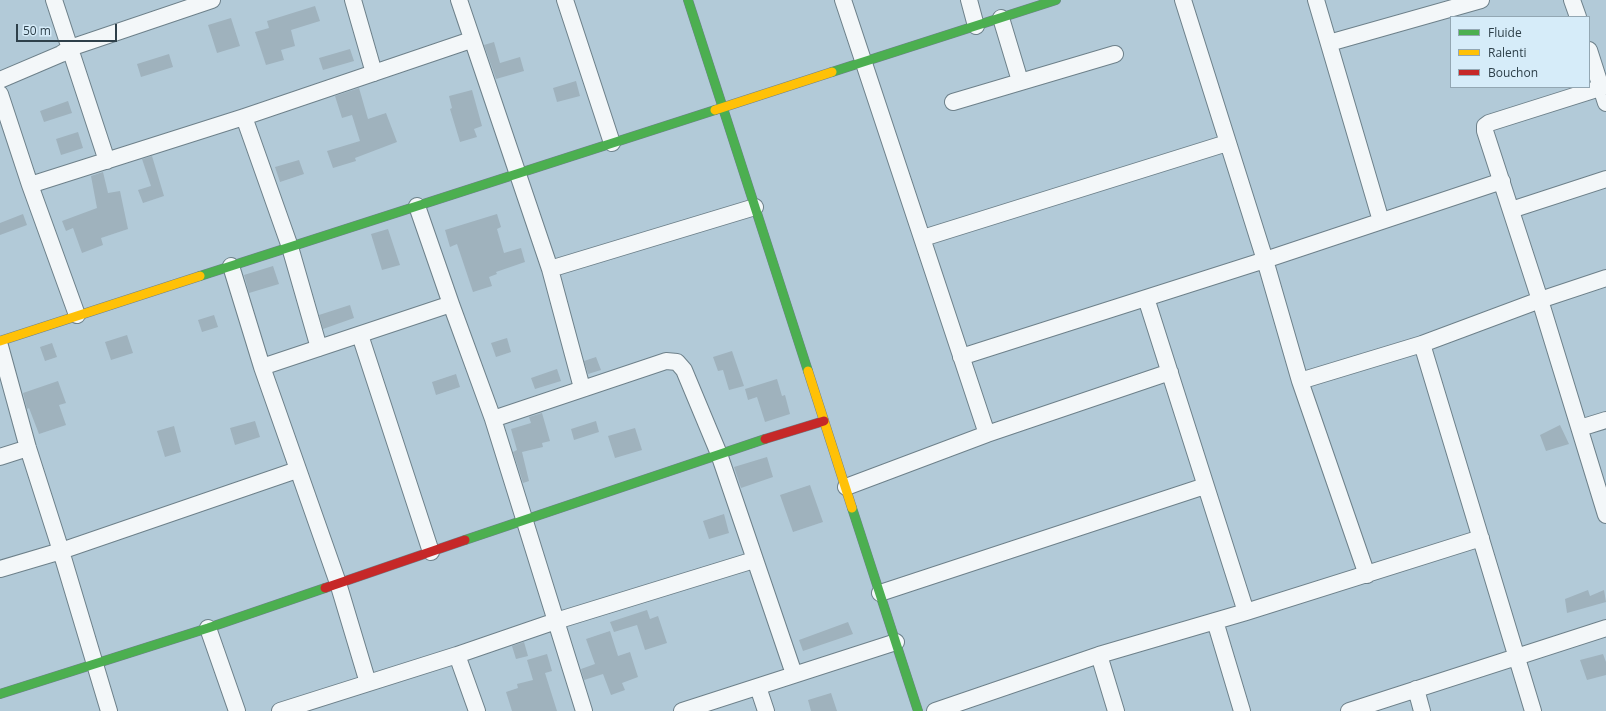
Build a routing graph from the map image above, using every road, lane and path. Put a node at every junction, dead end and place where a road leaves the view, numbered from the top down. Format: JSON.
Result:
{"nodes":[{"id":1,"x":54,"y":0,"type":"edge"},
{"id":2,"x":212,"y":0,"type":"edge"},
{"id":3,"x":353,"y":0,"type":"edge"},
{"id":4,"x":459,"y":0,"type":"edge"},
{"id":5,"x":565,"y":0,"type":"edge"},
{"id":6,"x":688,"y":0,"type":"edge"},
{"id":7,"x":843,"y":0,"type":"edge"},
{"id":8,"x":969,"y":0,"type":"edge"},
{"id":9,"x":1056,"y":0,"type":"edge"},
{"id":10,"x":1183,"y":0,"type":"edge"},
{"id":11,"x":1316,"y":0,"type":"edge"},
{"id":12,"x":1481,"y":0,"type":"edge"},
{"id":13,"x":1572,"y":0,"type":"edge"},
{"id":14,"x":1578,"y":16,"type":"edge"},
{"id":15,"x":1001,"y":18,"type":"junction"},
{"id":16,"x":976,"y":26,"type":"junction"},
{"id":17,"x":471,"y":40,"type":"junction"},
{"id":18,"x":1329,"y":43,"type":"junction"},
{"id":19,"x":70,"y":48,"type":"junction"},
{"id":20,"x":1590,"y":52,"type":"edge"},
{"id":21,"x":1115,"y":54,"type":"dead end"},
{"id":22,"x":862,"y":62,"type":"junction"},
{"id":23,"x":374,"y":73,"type":"junction"},
{"id":24,"x":0,"y":80,"type":"edge"},
{"id":25,"x":1020,"y":81,"type":"junction"},
{"id":26,"x":1604,"y":86,"type":"edge"},
{"id":27,"x":0,"y":94,"type":"edge"},
{"id":28,"x":953,"y":102,"type":"dead end"},
{"id":29,"x":1606,"y":103,"type":"edge"},
{"id":30,"x":722,"y":108,"type":"junction"},
{"id":31,"x":244,"y":117,"type":"junction"},
{"id":32,"x":612,"y":143,"type":"junction"},
{"id":33,"x":1227,"y":143,"type":"junction"},
{"id":34,"x":107,"y":161,"type":"junction"},
{"id":35,"x":516,"y":174,"type":"junction"},
{"id":36,"x":1606,"y":179,"type":"edge"},
{"id":37,"x":1502,"y":181,"type":"junction"},
{"id":38,"x":30,"y":185,"type":"junction"},
{"id":39,"x":418,"y":206,"type":"junction"},
{"id":40,"x":755,"y":207,"type":"junction"},
{"id":41,"x":1511,"y":210,"type":"junction"},
{"id":42,"x":1381,"y":221,"type":"junction"},
{"id":43,"x":923,"y":238,"type":"junction"},
{"id":44,"x":290,"y":247,"type":"junction"},
{"id":45,"x":1265,"y":260,"type":"junction"},
{"id":46,"x":231,"y":266,"type":"junction"},
{"id":47,"x":550,"y":269,"type":"junction"},
{"id":48,"x":1606,"y":278,"type":"edge"},
{"id":49,"x":1146,"y":298,"type":"junction"},
{"id":50,"x":1540,"y":300,"type":"junction"},
{"id":51,"x":451,"y":304,"type":"junction"},
{"id":52,"x":77,"y":316,"type":"junction"},
{"id":53,"x":360,"y":335,"type":"junction"},
{"id":54,"x":0,"y":341,"type":"edge"},
{"id":55,"x":1422,"y":344,"type":"junction"},
{"id":56,"x":0,"y":346,"type":"edge"},
{"id":57,"x":319,"y":348,"type":"junction"},
{"id":58,"x":961,"y":357,"type":"junction"},
{"id":59,"x":262,"y":367,"type":"junction"},
{"id":60,"x":1170,"y":372,"type":"junction"},
{"id":61,"x":1300,"y":381,"type":"junction"},
{"id":62,"x":582,"y":388,"type":"junction"},
{"id":63,"x":494,"y":419,"type":"junction"},
{"id":64,"x":1606,"y":420,"type":"edge"},
{"id":65,"x":824,"y":421,"type":"junction"},
{"id":66,"x":1580,"y":428,"type":"junction"},
{"id":67,"x":987,"y":434,"type":"junction"},
{"id":68,"x":28,"y":448,"type":"junction"},
{"id":69,"x":719,"y":454,"type":"junction"},
{"id":70,"x":0,"y":458,"type":"edge"},
{"id":71,"x":297,"y":470,"type":"junction"},
{"id":72,"x":846,"y":486,"type":"junction"},
{"id":73,"x":1205,"y":486,"type":"junction"},
{"id":74,"x":1606,"y":515,"type":"edge"},
{"id":75,"x":526,"y":521,"type":"junction"},
{"id":76,"x":1481,"y":538,"type":"junction"},
{"id":77,"x":61,"y":551,"type":"junction"},
{"id":78,"x":431,"y":552,"type":"junction"},
{"id":79,"x":754,"y":560,"type":"junction"},
{"id":80,"x":0,"y":569,"type":"edge"},
{"id":81,"x":1367,"y":575,"type":"junction"},
{"id":82,"x":338,"y":583,"type":"junction"},
{"id":83,"x":880,"y":593,"type":"junction"},
{"id":84,"x":1246,"y":612,"type":"junction"},
{"id":85,"x":556,"y":621,"type":"junction"},
{"id":86,"x":1215,"y":621,"type":"junction"},
{"id":87,"x":208,"y":628,"type":"junction"},
{"id":88,"x":1606,"y":628,"type":"edge"},
{"id":89,"x":896,"y":642,"type":"junction"},
{"id":90,"x":457,"y":655,"type":"junction"},
{"id":91,"x":1099,"y":655,"type":"junction"},
{"id":92,"x":1517,"y":657,"type":"junction"},
{"id":93,"x":95,"y":664,"type":"junction"},
{"id":94,"x":794,"y":674,"type":"junction"},
{"id":95,"x":368,"y":683,"type":"junction"},
{"id":96,"x":758,"y":687,"type":"junction"},
{"id":97,"x":1416,"y":689,"type":"junction"},
{"id":98,"x":0,"y":694,"type":"edge"},
{"id":99,"x":109,"y":711,"type":"edge"},
{"id":100,"x":237,"y":711,"type":"edge"},
{"id":101,"x":280,"y":711,"type":"edge"},
{"id":102,"x":477,"y":711,"type":"edge"},
{"id":103,"x":584,"y":711,"type":"edge"},
{"id":104,"x":682,"y":711,"type":"edge"},
{"id":105,"x":766,"y":711,"type":"edge"},
{"id":106,"x":918,"y":711,"type":"edge"},
{"id":107,"x":935,"y":711,"type":"edge"},
{"id":108,"x":1116,"y":711,"type":"edge"},
{"id":109,"x":1242,"y":711,"type":"edge"},
{"id":110,"x":1349,"y":711,"type":"edge"},
{"id":111,"x":1422,"y":711,"type":"edge"},
{"id":112,"x":1533,"y":711,"type":"edge"}],
"edges":[{"from":1,"to":19,"type":"street"},
{"from":2,"to":19,"type":"street"},
{"from":3,"to":23,"type":"street"},
{"from":4,"to":17,"type":"street"},
{"from":5,"to":32,"type":"street"},
{"from":6,"to":30,"type":"street"},
{"from":7,"to":22,"type":"street"},
{"from":8,"to":16,"type":"street"},
{"from":9,"to":15,"type":"street"},
{"from":10,"to":33,"type":"street"},
{"from":11,"to":18,"type":"street"},
{"from":12,"to":18,"type":"street"},
{"from":13,"to":14,"type":"street"},
{"from":15,"to":16,"type":"street"},
{"from":15,"to":25,"type":"street"},
{"from":16,"to":22,"type":"street"},
{"from":17,"to":23,"type":"street"},
{"from":17,"to":35,"type":"street"},
{"from":18,"to":42,"type":"street"},
{"from":19,"to":24,"type":"street"},
{"from":19,"to":34,"type":"street"},
{"from":20,"to":26,"type":"street"},
{"from":21,"to":25,"type":"street"},
{"from":22,"to":30,"type":"street"},
{"from":22,"to":43,"type":"street"},
{"from":23,"to":31,"type":"street"},
{"from":25,"to":28,"type":"street"},
{"from":26,"to":29,"type":"street"},
{"from":26,"to":37,"type":"street"},
{"from":27,"to":38,"type":"street"},
{"from":30,"to":32,"type":"street"},
{"from":30,"to":40,"type":"street"},
{"from":31,"to":34,"type":"street"},
{"from":31,"to":44,"type":"street"},
{"from":32,"to":35,"type":"street"},
{"from":33,"to":43,"type":"street"},
{"from":33,"to":45,"type":"street"},
{"from":34,"to":38,"type":"street"},
{"from":35,"to":39,"type":"street"},
{"from":35,"to":47,"type":"street"},
{"from":36,"to":41,"type":"street"},
{"from":37,"to":41,"type":"street"},
{"from":37,"to":42,"type":"street"},
{"from":38,"to":52,"type":"street"},
{"from":39,"to":44,"type":"street"},
{"from":39,"to":51,"type":"street"},
{"from":40,"to":47,"type":"street"},
{"from":40,"to":65,"type":"street"},
{"from":41,"to":50,"type":"street"},
{"from":42,"to":45,"type":"street"},
{"from":43,"to":58,"type":"street"},
{"from":44,"to":46,"type":"street"},
{"from":44,"to":57,"type":"street"},
{"from":45,"to":49,"type":"street"},
{"from":45,"to":61,"type":"street"},
{"from":46,"to":52,"type":"street"},
{"from":46,"to":59,"type":"street"},
{"from":47,"to":62,"type":"street"},
{"from":48,"to":50,"type":"street"},
{"from":49,"to":58,"type":"street"},
{"from":49,"to":60,"type":"street"},
{"from":50,"to":55,"type":"street"},
{"from":50,"to":66,"type":"street"},
{"from":51,"to":53,"type":"street"},
{"from":51,"to":63,"type":"street"},
{"from":52,"to":54,"type":"street"},
{"from":53,"to":57,"type":"street"},
{"from":53,"to":78,"type":"street"},
{"from":55,"to":61,"type":"street"},
{"from":55,"to":76,"type":"street"},
{"from":56,"to":68,"type":"street"},
{"from":57,"to":59,"type":"street"},
{"from":58,"to":67,"type":"street"},
{"from":59,"to":71,"type":"street"},
{"from":60,"to":67,"type":"street"},
{"from":60,"to":73,"type":"street"},
{"from":61,"to":81,"type":"street"},
{"from":62,"to":63,"type":"street"},
{"from":62,"to":69,"type":"street"},
{"from":63,"to":75,"type":"street"},
{"from":64,"to":66,"type":"street"},
{"from":65,"to":69,"type":"street"},
{"from":65,"to":72,"type":"street"},
{"from":66,"to":74,"type":"street"},
{"from":67,"to":72,"type":"street"},
{"from":68,"to":70,"type":"street"},
{"from":68,"to":77,"type":"street"},
{"from":69,"to":75,"type":"street"},
{"from":69,"to":79,"type":"street"},
{"from":71,"to":77,"type":"street"},
{"from":71,"to":82,"type":"street"},
{"from":72,"to":83,"type":"street"},
{"from":73,"to":83,"type":"street"},
{"from":73,"to":84,"type":"street"},
{"from":75,"to":78,"type":"street"},
{"from":75,"to":85,"type":"street"},
{"from":76,"to":81,"type":"street"},
{"from":76,"to":92,"type":"street"},
{"from":77,"to":80,"type":"street"},
{"from":77,"to":93,"type":"street"},
{"from":78,"to":82,"type":"street"},
{"from":79,"to":85,"type":"street"},
{"from":79,"to":94,"type":"street"},
{"from":81,"to":84,"type":"street"},
{"from":82,"to":87,"type":"street"},
{"from":82,"to":95,"type":"street"},
{"from":83,"to":89,"type":"street"},
{"from":84,"to":86,"type":"street"},
{"from":85,"to":90,"type":"street"},
{"from":85,"to":103,"type":"street"},
{"from":86,"to":91,"type":"street"},
{"from":86,"to":109,"type":"street"},
{"from":87,"to":93,"type":"street"},
{"from":87,"to":100,"type":"street"},
{"from":88,"to":92,"type":"street"},
{"from":89,"to":94,"type":"street"},
{"from":89,"to":106,"type":"street"},
{"from":90,"to":95,"type":"street"},
{"from":90,"to":102,"type":"street"},
{"from":91,"to":107,"type":"street"},
{"from":91,"to":108,"type":"street"},
{"from":92,"to":97,"type":"street"},
{"from":92,"to":112,"type":"street"},
{"from":93,"to":98,"type":"street"},
{"from":93,"to":99,"type":"street"},
{"from":94,"to":96,"type":"street"},
{"from":95,"to":101,"type":"street"},
{"from":96,"to":104,"type":"street"},
{"from":96,"to":105,"type":"street"},
{"from":97,"to":110,"type":"street"},
{"from":97,"to":111,"type":"street"}]}
